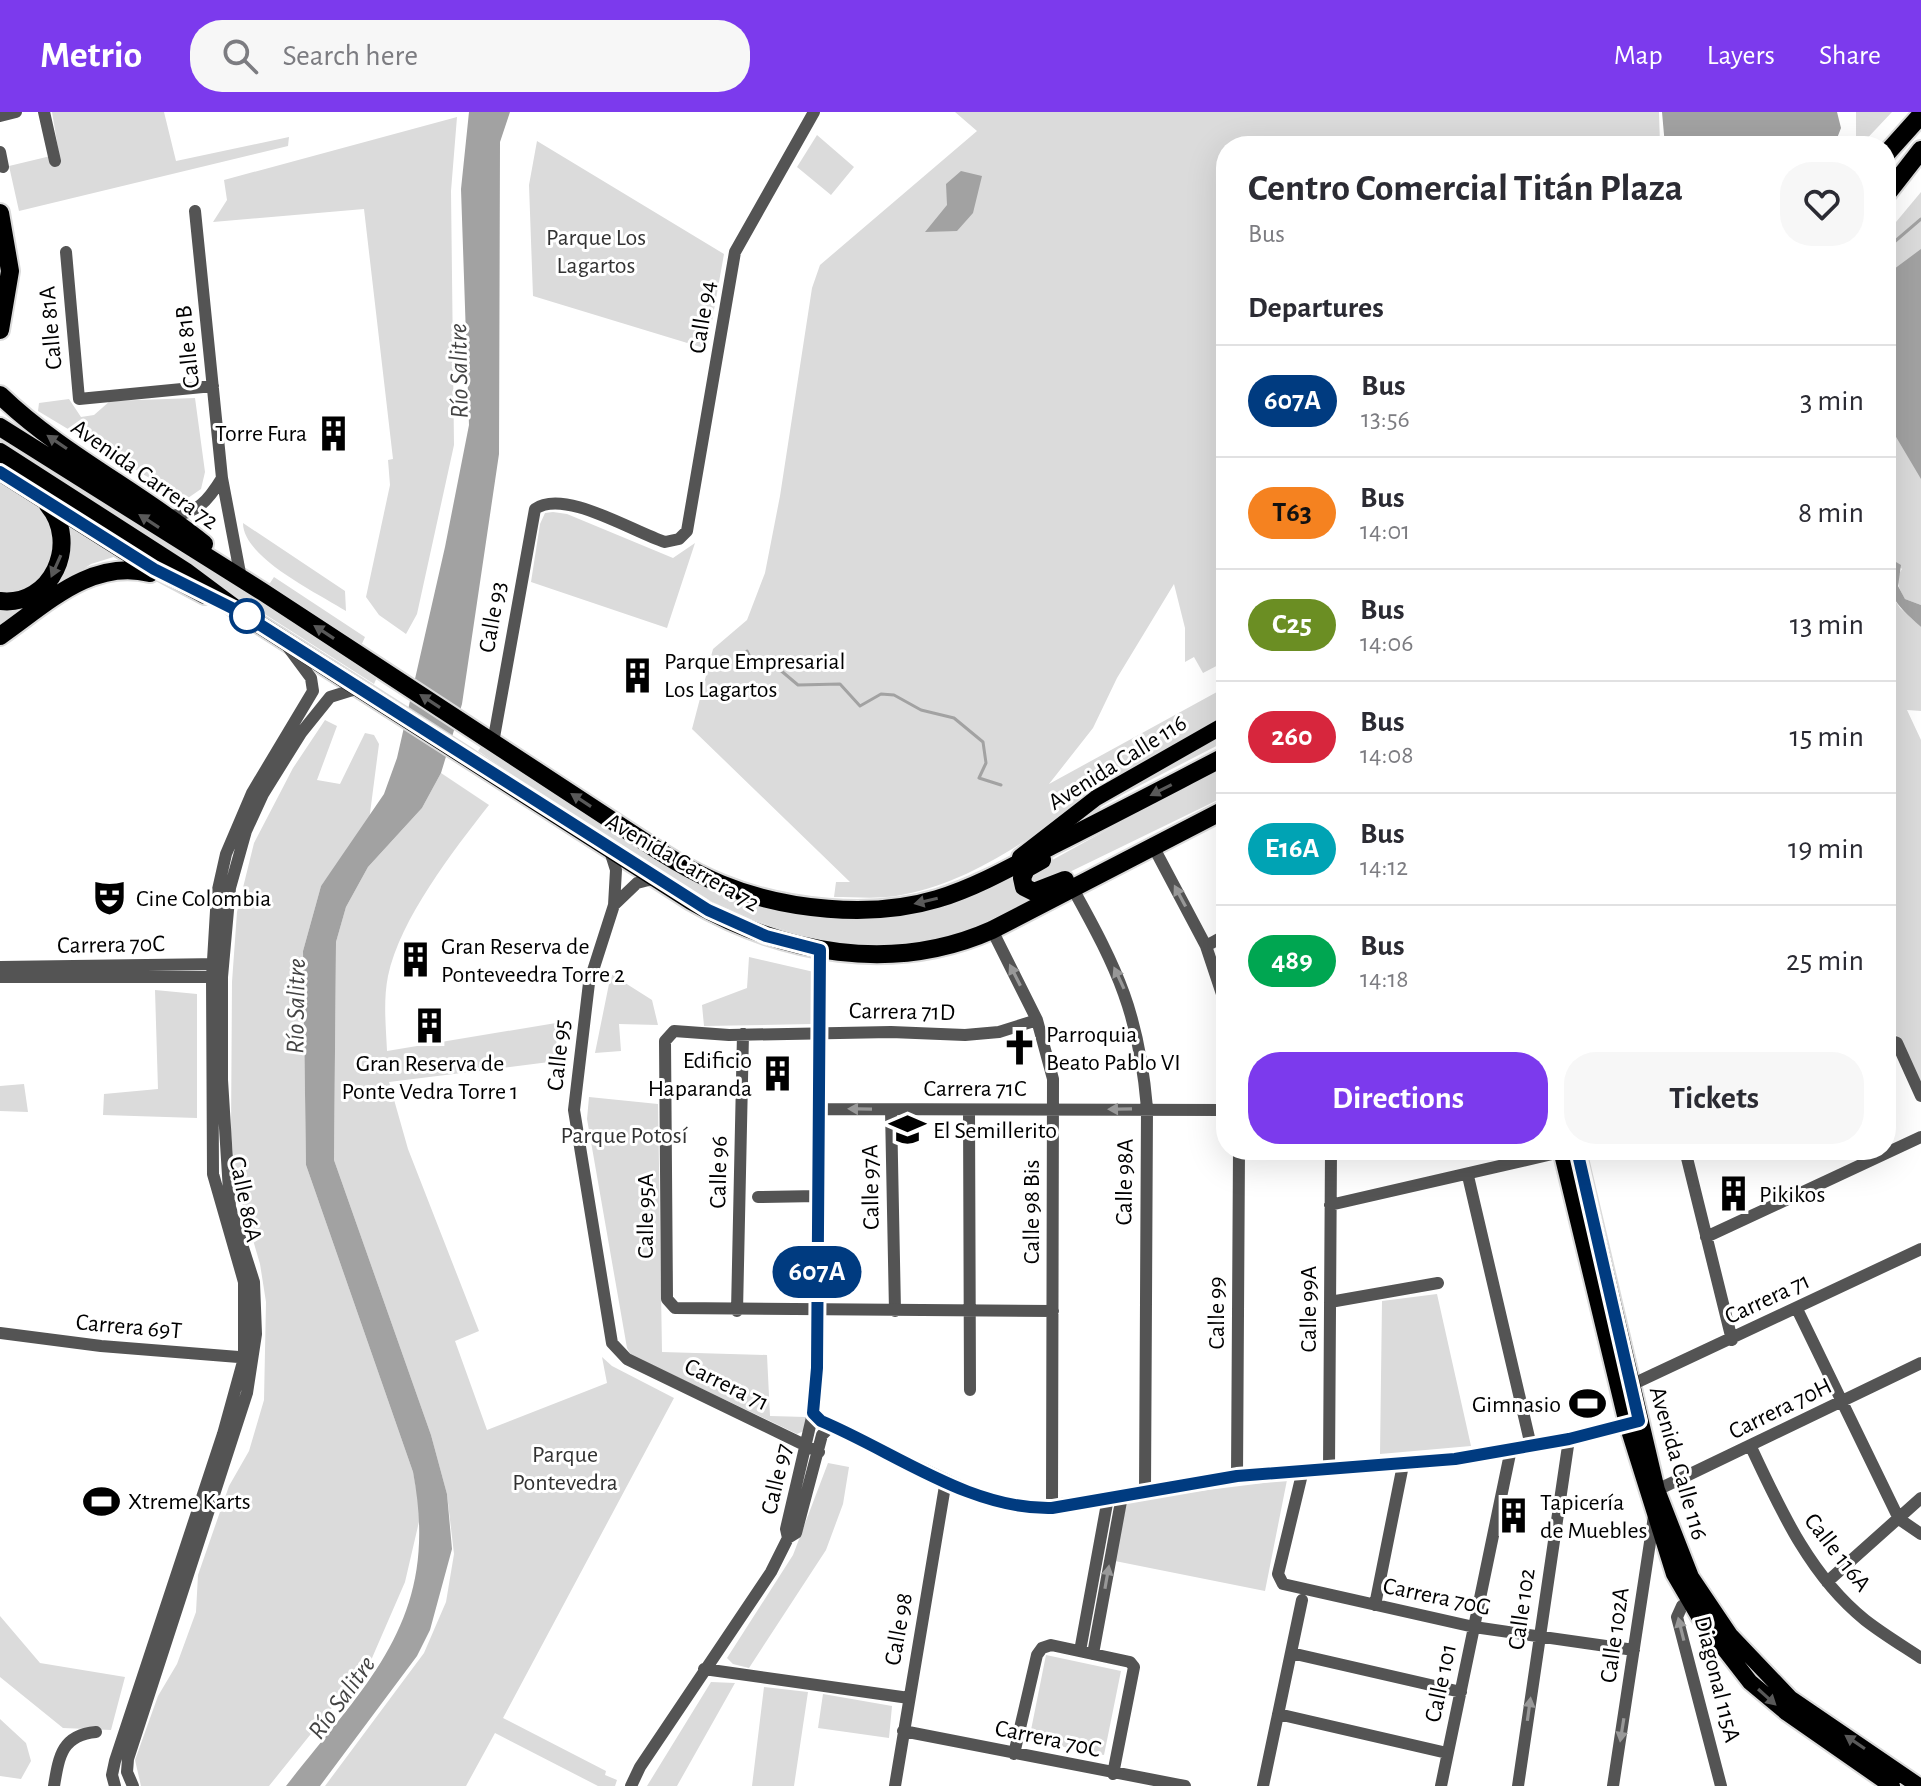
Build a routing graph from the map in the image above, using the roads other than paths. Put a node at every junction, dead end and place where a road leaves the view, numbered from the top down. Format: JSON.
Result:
{"nodes":[{"id":1,"x":16,"y":112,"type":"edge"},
{"id":2,"x":44,"y":112,"type":"edge"},
{"id":3,"x":814,"y":112,"type":"edge"},
{"id":4,"x":1921,"y":115,"type":"edge"},
{"id":5,"x":0,"y":116,"type":"edge"},
{"id":6,"x":1896,"y":143,"type":"edge"},
{"id":7,"x":1921,"y":150,"type":"edge"},
{"id":8,"x":0,"y":152,"type":"edge"},
{"id":9,"x":55,"y":161,"type":"dead end"},
{"id":10,"x":3,"y":167,"type":"dead end"},
{"id":11,"x":1896,"y":182,"type":"edge"},
{"id":12,"x":195,"y":211,"type":"dead end"},
{"id":13,"x":0,"y":213,"type":"edge"},
{"id":14,"x":66,"y":252,"type":"dead end"},
{"id":15,"x":0,"y":330,"type":"edge"},
{"id":16,"x":0,"y":377,"type":"edge"},
{"id":17,"x":213,"y":386,"type":"junction"},
{"id":18,"x":0,"y":395,"type":"edge"},
{"id":19,"x":24,"y":418,"type":"junction"},
{"id":20,"x":0,"y":427,"type":"edge"},
{"id":21,"x":0,"y":452,"type":"edge"},
{"id":22,"x":0,"y":472,"type":"edge"},
{"id":23,"x":222,"y":478,"type":"junction"},
{"id":24,"x":44,"y":500,"type":"junction"},
{"id":25,"x":542,"y":504,"type":"joint"},
{"id":26,"x":169,"y":516,"type":"junction"},
{"id":27,"x":240,"y":573,"type":"junction"},
{"id":28,"x":177,"y":582,"type":"junction"},
{"id":29,"x":263,"y":592,"type":"junction"},
{"id":30,"x":0,"y":601,"type":"edge"},
{"id":31,"x":240,"y":612,"type":"junction"},
{"id":32,"x":0,"y":636,"type":"edge"},
{"id":33,"x":280,"y":637,"type":"junction"},
{"id":34,"x":359,"y":688,"type":"junction"},
{"id":35,"x":1216,"y":730,"type":"edge"},
{"id":36,"x":493,"y":743,"type":"junction"},
{"id":37,"x":1216,"y":761,"type":"edge"},
{"id":38,"x":1216,"y":814,"type":"edge"},
{"id":39,"x":1095,"y":824,"type":"junction"},
{"id":40,"x":1153,"y":846,"type":"junction"},
{"id":41,"x":609,"y":848,"type":"junction"},
{"id":42,"x":999,"y":873,"type":"junction"},
{"id":43,"x":656,"y":878,"type":"junction"},
{"id":44,"x":1073,"y":889,"type":"junction"},
{"id":45,"x":614,"y":905,"type":"junction"},
{"id":46,"x":992,"y":930,"type":"junction"},
{"id":47,"x":1216,"y":940,"type":"edge"},
{"id":48,"x":1206,"y":946,"type":"junction"},
{"id":49,"x":820,"y":950,"type":"junction"},
{"id":50,"x":0,"y":967,"type":"edge"},
{"id":51,"x":217,"y":971,"type":"junction"},
{"id":52,"x":1216,"y":976,"type":"edge"},
{"id":53,"x":0,"y":977,"type":"edge"},
{"id":54,"x":1037,"y":1020,"type":"junction"},
{"id":55,"x":819,"y":1032,"type":"junction"},
{"id":56,"x":743,"y":1034,"type":"junction"},
{"id":57,"x":669,"y":1035,"type":"joint"},
{"id":58,"x":1896,"y":1043,"type":"edge"},
{"id":59,"x":1921,"y":1096,"type":"edge"},
{"id":60,"x":1147,"y":1108,"type":"junction"},
{"id":61,"x":819,"y":1109,"type":"junction"},
{"id":62,"x":891,"y":1110,"type":"junction"},
{"id":63,"x":969,"y":1110,"type":"junction"},
{"id":64,"x":1054,"y":1110,"type":"junction"},
{"id":65,"x":1216,"y":1110,"type":"edge"},
{"id":66,"x":1921,"y":1137,"type":"edge"},
{"id":67,"x":1896,"y":1149,"type":"edge"},
{"id":68,"x":1239,"y":1160,"type":"edge"},
{"id":69,"x":1331,"y":1160,"type":"edge"},
{"id":70,"x":1531,"y":1160,"type":"edge"},
{"id":71,"x":1568,"y":1160,"type":"edge"},
{"id":72,"x":1568,"y":1160,"type":"edge"},
{"id":73,"x":1687,"y":1160,"type":"edge"},
{"id":74,"x":1872,"y":1160,"type":"edge"},
{"id":75,"x":1468,"y":1176,"type":"junction"},
{"id":76,"x":818,"y":1196,"type":"junction"},
{"id":77,"x":758,"y":1197,"type":"dead end"},
{"id":78,"x":1330,"y":1205,"type":"junction"},
{"id":79,"x":1706,"y":1237,"type":"junction"},
{"id":80,"x":1921,"y":1249,"type":"edge"},
{"id":81,"x":1438,"y":1283,"type":"dead end"},
{"id":82,"x":1330,"y":1302,"type":"junction"},
{"id":83,"x":1797,"y":1309,"type":"junction"},
{"id":84,"x":737,"y":1311,"type":"junction"},
{"id":85,"x":817,"y":1311,"type":"junction"},
{"id":86,"x":895,"y":1311,"type":"junction"},
{"id":87,"x":967,"y":1311,"type":"junction"},
{"id":88,"x":1053,"y":1311,"type":"junction"},
{"id":89,"x":0,"y":1333,"type":"edge"},
{"id":90,"x":1732,"y":1340,"type":"junction"},
{"id":91,"x":619,"y":1352,"type":"joint"},
{"id":92,"x":249,"y":1358,"type":"junction"},
{"id":93,"x":1921,"y":1363,"type":"edge"},
{"id":94,"x":1631,"y":1385,"type":"junction"},
{"id":95,"x":970,"y":1390,"type":"dead end"},
{"id":96,"x":1843,"y":1401,"type":"junction"},
{"id":97,"x":813,"y":1413,"type":"junction"},
{"id":98,"x":1633,"y":1422,"type":"junction"},
{"id":99,"x":838,"y":1428,"type":"junction"},
{"id":100,"x":1569,"y":1439,"type":"junction"},
{"id":101,"x":1531,"y":1446,"type":"junction"},
{"id":102,"x":1751,"y":1447,"type":"junction"},
{"id":103,"x":1511,"y":1449,"type":"junction"},
{"id":104,"x":813,"y":1450,"type":"junction"},
{"id":105,"x":1403,"y":1465,"type":"junction"},
{"id":106,"x":1329,"y":1469,"type":"junction"},
{"id":107,"x":1303,"y":1470,"type":"junction"},
{"id":108,"x":1237,"y":1476,"type":"junction"},
{"id":109,"x":946,"y":1480,"type":"junction"},
{"id":110,"x":1657,"y":1490,"type":"junction"},
{"id":111,"x":1145,"y":1492,"type":"junction"},
{"id":112,"x":1115,"y":1497,"type":"junction"},
{"id":113,"x":1921,"y":1498,"type":"edge"},
{"id":114,"x":1052,"y":1508,"type":"junction"},
{"id":115,"x":1654,"y":1514,"type":"junction"},
{"id":116,"x":1899,"y":1519,"type":"junction"},
{"id":117,"x":1921,"y":1534,"type":"edge"},
{"id":118,"x":1827,"y":1582,"type":"junction"},
{"id":119,"x":1695,"y":1598,"type":"junction"},
{"id":120,"x":1302,"y":1600,"type":"dead end"},
{"id":121,"x":1375,"y":1605,"type":"junction"},
{"id":122,"x":1474,"y":1627,"type":"junction"},
{"id":123,"x":1539,"y":1638,"type":"junction"},
{"id":124,"x":1634,"y":1650,"type":"junction"},
{"id":125,"x":1087,"y":1653,"type":"junction"},
{"id":126,"x":1291,"y":1653,"type":"junction"},
{"id":127,"x":1921,"y":1658,"type":"edge"},
{"id":128,"x":704,"y":1669,"type":"junction"},
{"id":129,"x":1461,"y":1692,"type":"junction"},
{"id":130,"x":909,"y":1698,"type":"junction"},
{"id":131,"x":1278,"y":1714,"type":"junction"},
{"id":132,"x":903,"y":1731,"type":"junction"},
{"id":133,"x":96,"y":1732,"type":"dead end"},
{"id":134,"x":1447,"y":1753,"type":"junction"},
{"id":135,"x":1014,"y":1754,"type":"junction"},
{"id":136,"x":1113,"y":1774,"type":"junction"},
{"id":137,"x":114,"y":1784,"type":"edge"},
{"id":138,"x":1267,"y":1785,"type":"edge"},
{"id":139,"x":54,"y":1786,"type":"edge"},
{"id":140,"x":133,"y":1786,"type":"edge"},
{"id":141,"x":631,"y":1786,"type":"edge"},
{"id":142,"x":895,"y":1786,"type":"edge"},
{"id":143,"x":1185,"y":1786,"type":"edge"},
{"id":144,"x":1441,"y":1786,"type":"edge"},
{"id":145,"x":1518,"y":1786,"type":"edge"},
{"id":146,"x":1613,"y":1786,"type":"edge"},
{"id":147,"x":1721,"y":1786,"type":"edge"},
{"id":148,"x":1892,"y":1786,"type":"edge"},
{"id":149,"x":1919,"y":1786,"type":"edge"}],
"edges":[{"from":1,"to":5,"type":"street"},
{"from":2,"to":9,"type":"street"},
{"from":3,"to":25,"type":"street","name":"Calle 94"},
{"from":4,"to":6,"type":"highway"},
{"from":7,"to":11,"type":"highway"},
{"from":8,"to":10,"type":"street"},
{"from":12,"to":17,"type":"street","name":"Calle 81B"},
{"from":13,"to":15,"type":"highway"},
{"from":14,"to":17,"type":"street","name":"Calle 81A"},
{"from":16,"to":19,"type":"highway"},
{"from":17,"to":23,"type":"street","name":"Calle 81B"},
{"from":18,"to":19,"type":"highway","name":"Avenida Carrera 72"},
{"from":26,"to":19,"type":"highway","name":"Avenida Carrera 72","one_way":true},
{"from":29,"to":20,"type":"highway","name":"Avenida Carrera 72","one_way":true},
{"from":21,"to":31,"type":"highway","name":"Avenida Carrera 72"},
{"from":22,"to":24,"type":"highway","name":"Avenida Carrera 72"},
{"from":23,"to":26,"type":"street"},
{"from":23,"to":27,"type":"street","name":"Calle 81B"},
{"from":24,"to":28,"type":"highway","name":"Avenida Carrera 72"},
{"from":24,"to":30,"type":"highway","one_way":true},
{"from":25,"to":36,"type":"street","name":"Calle 93"},
{"from":26,"to":27,"type":"highway","name":"Avenida Carrera 72"},
{"from":27,"to":29,"type":"highway","name":"Avenida Carrera 72"},
{"from":28,"to":31,"type":"highway","name":"Avenida Carrera 72"},
{"from":28,"to":32,"type":"highway"},
{"from":36,"to":29,"type":"highway","name":"Avenida Carrera 72","one_way":true},
{"from":31,"to":33,"type":"highway","name":"Avenida Carrera 72"},
{"from":33,"to":34,"type":"highway","name":"Avenida Carrera 72"},
{"from":33,"to":51,"type":"street","name":"Calle 86A"},
{"from":34,"to":41,"type":"highway","name":"Avenida Carrera 72"},
{"from":34,"to":51,"type":"street","name":"Calle 86A"},
{"from":35,"to":42,"type":"main road","name":"Avenida Calle 116"},
{"from":42,"to":36,"type":"highway","name":"Avenida Carrera 72","one_way":true},
{"from":37,"to":39,"type":"highway","name":"Avenida Carrera 72","one_way":true},
{"from":38,"to":40,"type":"highway","name":"Avenida Carrera 72"},
{"from":39,"to":40,"type":"highway"},
{"from":39,"to":42,"type":"highway","name":"Avenida Carrera 72"},
{"from":40,"to":44,"type":"highway","name":"Avenida Carrera 72"},
{"from":48,"to":40,"type":"street","one_way":true},
{"from":41,"to":43,"type":"highway","name":"Avenida Carrera 72"},
{"from":41,"to":45,"type":"street","name":"Calle 95"},
{"from":43,"to":45,"type":"street"},
{"from":43,"to":49,"type":"highway","name":"Avenida Carrera 72"},
{"from":44,"to":46,"type":"highway","name":"Avenida Carrera 72"},
{"from":60,"to":44,"type":"street","name":"Calle 98A","one_way":true},
{"from":45,"to":91,"type":"street","name":"Calle 95"},
{"from":46,"to":49,"type":"highway","name":"Avenida Carrera 72"},
{"from":54,"to":46,"type":"street","name":"Calle 98 Bis","one_way":true},
{"from":47,"to":48,"type":"street"},
{"from":48,"to":52,"type":"street"},
{"from":49,"to":55,"type":"street","name":"Calle 97"},
{"from":50,"to":51,"type":"street","name":"Carrera 70C"},
{"from":51,"to":53,"type":"street","name":"Carrera 70C"},
{"from":51,"to":92,"type":"street","name":"Calle 86A"},
{"from":54,"to":55,"type":"street","name":"Carrera 71D"},
{"from":54,"to":64,"type":"street","name":"Calle 98 Bis"},
{"from":55,"to":56,"type":"street","name":"Carrera 71D"},
{"from":55,"to":61,"type":"street","name":"Calle 97"},
{"from":56,"to":57,"type":"street","name":"Carrera 71D"},
{"from":56,"to":84,"type":"street","name":"Calle 96"},
{"from":57,"to":84,"type":"street","name":"Calle 95A"},
{"from":58,"to":59,"type":"street"},
{"from":60,"to":64,"type":"street","name":"Carrera 71C","one_way":true},
{"from":60,"to":65,"type":"street","name":"Carrera 71C"},
{"from":60,"to":111,"type":"street","name":"Calle 98A"},
{"from":62,"to":61,"type":"street","name":"Carrera 71C","one_way":true},
{"from":61,"to":76,"type":"street","name":"Calle 97"},
{"from":62,"to":63,"type":"street","name":"Carrera 71C"},
{"from":62,"to":86,"type":"street","name":"Calle 97A"},
{"from":63,"to":64,"type":"street","name":"Carrera 71C"},
{"from":63,"to":87,"type":"street"},
{"from":64,"to":88,"type":"street","name":"Calle 98 Bis"},
{"from":66,"to":67,"type":"street"},
{"from":68,"to":108,"type":"street","name":"Calle 99"},
{"from":69,"to":78,"type":"street","name":"Calle 99A"},
{"from":70,"to":75,"type":"street"},
{"from":71,"to":94,"type":"main road","name":"Avenida Calle 116"},
{"from":72,"to":98,"type":"main road","name":"Avenida Calle 116"},
{"from":73,"to":79,"type":"street"},
{"from":74,"to":79,"type":"street"},
{"from":75,"to":78,"type":"street"},
{"from":75,"to":101,"type":"street"},
{"from":76,"to":77,"type":"street"},
{"from":76,"to":85,"type":"street","name":"Calle 97"},
{"from":78,"to":82,"type":"street","name":"Calle 99A"},
{"from":79,"to":90,"type":"street"},
{"from":80,"to":83,"type":"street","name":"Carrera 71"},
{"from":81,"to":82,"type":"street"},
{"from":82,"to":106,"type":"street","name":"Calle 99A"},
{"from":83,"to":90,"type":"street","name":"Carrera 71"},
{"from":83,"to":96,"type":"street"},
{"from":84,"to":85,"type":"street"},
{"from":85,"to":86,"type":"street"},
{"from":85,"to":97,"type":"street","name":"Calle 97"},
{"from":86,"to":87,"type":"street"},
{"from":87,"to":88,"type":"street"},
{"from":87,"to":95,"type":"street"},
{"from":88,"to":114,"type":"street","name":"Calle 98 Bis"},
{"from":89,"to":92,"type":"street","name":"Carrera 69T"},
{"from":90,"to":94,"type":"street","name":"Carrera 71"},
{"from":91,"to":104,"type":"street","name":"Carrera 71"},
{"from":92,"to":137,"type":"street","name":"Calle 86A"},
{"from":92,"to":140,"type":"street","name":"Calle 86A"},
{"from":93,"to":96,"type":"street","name":"Carrera 70H"},
{"from":94,"to":98,"type":"main road","name":"Avenida Calle 116"},
{"from":96,"to":102,"type":"street","name":"Carrera 70H"},
{"from":96,"to":116,"type":"street"},
{"from":97,"to":99,"type":"street"},
{"from":97,"to":104,"type":"street","name":"Calle 97"},
{"from":98,"to":100,"type":"street"},
{"from":98,"to":110,"type":"main road","name":"Avenida Calle 116"},
{"from":98,"to":115,"type":"main road","name":"Avenida Calle 116"},
{"from":99,"to":104,"type":"street","name":"Calle 97"},
{"from":99,"to":109,"type":"street"},
{"from":100,"to":101,"type":"street"},
{"from":100,"to":123,"type":"street","name":"Calle 102"},
{"from":101,"to":103,"type":"street"},
{"from":102,"to":110,"type":"street","name":"Carrera 70H"},
{"from":102,"to":118,"type":"street","name":"Calle 116A"},
{"from":103,"to":105,"type":"street"},
{"from":103,"to":122,"type":"street","name":"Calle 101"},
{"from":104,"to":128,"type":"street","name":"Calle 97"},
{"from":105,"to":106,"type":"street"},
{"from":105,"to":121,"type":"street"},
{"from":106,"to":107,"type":"street"},
{"from":107,"to":108,"type":"street"},
{"from":107,"to":121,"type":"street","name":"Carrera 70G"},
{"from":108,"to":111,"type":"street"},
{"from":109,"to":114,"type":"street"},
{"from":109,"to":130,"type":"street","name":"Calle 98"},
{"from":110,"to":115,"type":"street","name":"Calle 102A"},
{"from":110,"to":119,"type":"main road","name":"Avenida Calle 116"},
{"from":111,"to":112,"type":"street"},
{"from":112,"to":114,"type":"street"},
{"from":112,"to":125,"type":"street"},
{"from":113,"to":116,"type":"street"},
{"from":115,"to":119,"type":"main road","name":"Avenida Calle 116"},
{"from":115,"to":124,"type":"street","name":"Calle 102A"},
{"from":116,"to":117,"type":"street"},
{"from":116,"to":118,"type":"street"},
{"from":118,"to":127,"type":"street","name":"Calle 116A"},
{"from":147,"to":119,"type":"street","name":"Diagonal 115A","one_way":true},
{"from":119,"to":148,"type":"main road","name":"Avenida Calle 116","one_way":true},
{"from":149,"to":119,"type":"main road","name":"Avenida Calle 116","one_way":true},
{"from":120,"to":126,"type":"street"},
{"from":121,"to":122,"type":"street","name":"Carrera 70G"},
{"from":122,"to":123,"type":"street","name":"Carrera 70G"},
{"from":122,"to":129,"type":"street","name":"Calle 101"},
{"from":123,"to":124,"type":"street","name":"Carrera 70G"},
{"from":145,"to":123,"type":"street","name":"Calle 102","one_way":true},
{"from":124,"to":146,"type":"street","name":"Calle 102A","one_way":true},
{"from":125,"to":135,"type":"street"},
{"from":125,"to":136,"type":"street"},
{"from":126,"to":129,"type":"street"},
{"from":126,"to":131,"type":"street"},
{"from":128,"to":130,"type":"street"},
{"from":128,"to":141,"type":"street","name":"Calle 97"},
{"from":129,"to":134,"type":"street","name":"Calle 101"},
{"from":130,"to":132,"type":"street","name":"Calle 98"},
{"from":131,"to":134,"type":"street"},
{"from":131,"to":138,"type":"street"},
{"from":132,"to":135,"type":"street","name":"Carrera 70C"},
{"from":132,"to":142,"type":"street","name":"Calle 98"},
{"from":133,"to":139,"type":"street"},
{"from":134,"to":144,"type":"street","name":"Calle 101"},
{"from":135,"to":136,"type":"street","name":"Carrera 70C"},
{"from":136,"to":143,"type":"street","name":"Carrera 70C"}]}
